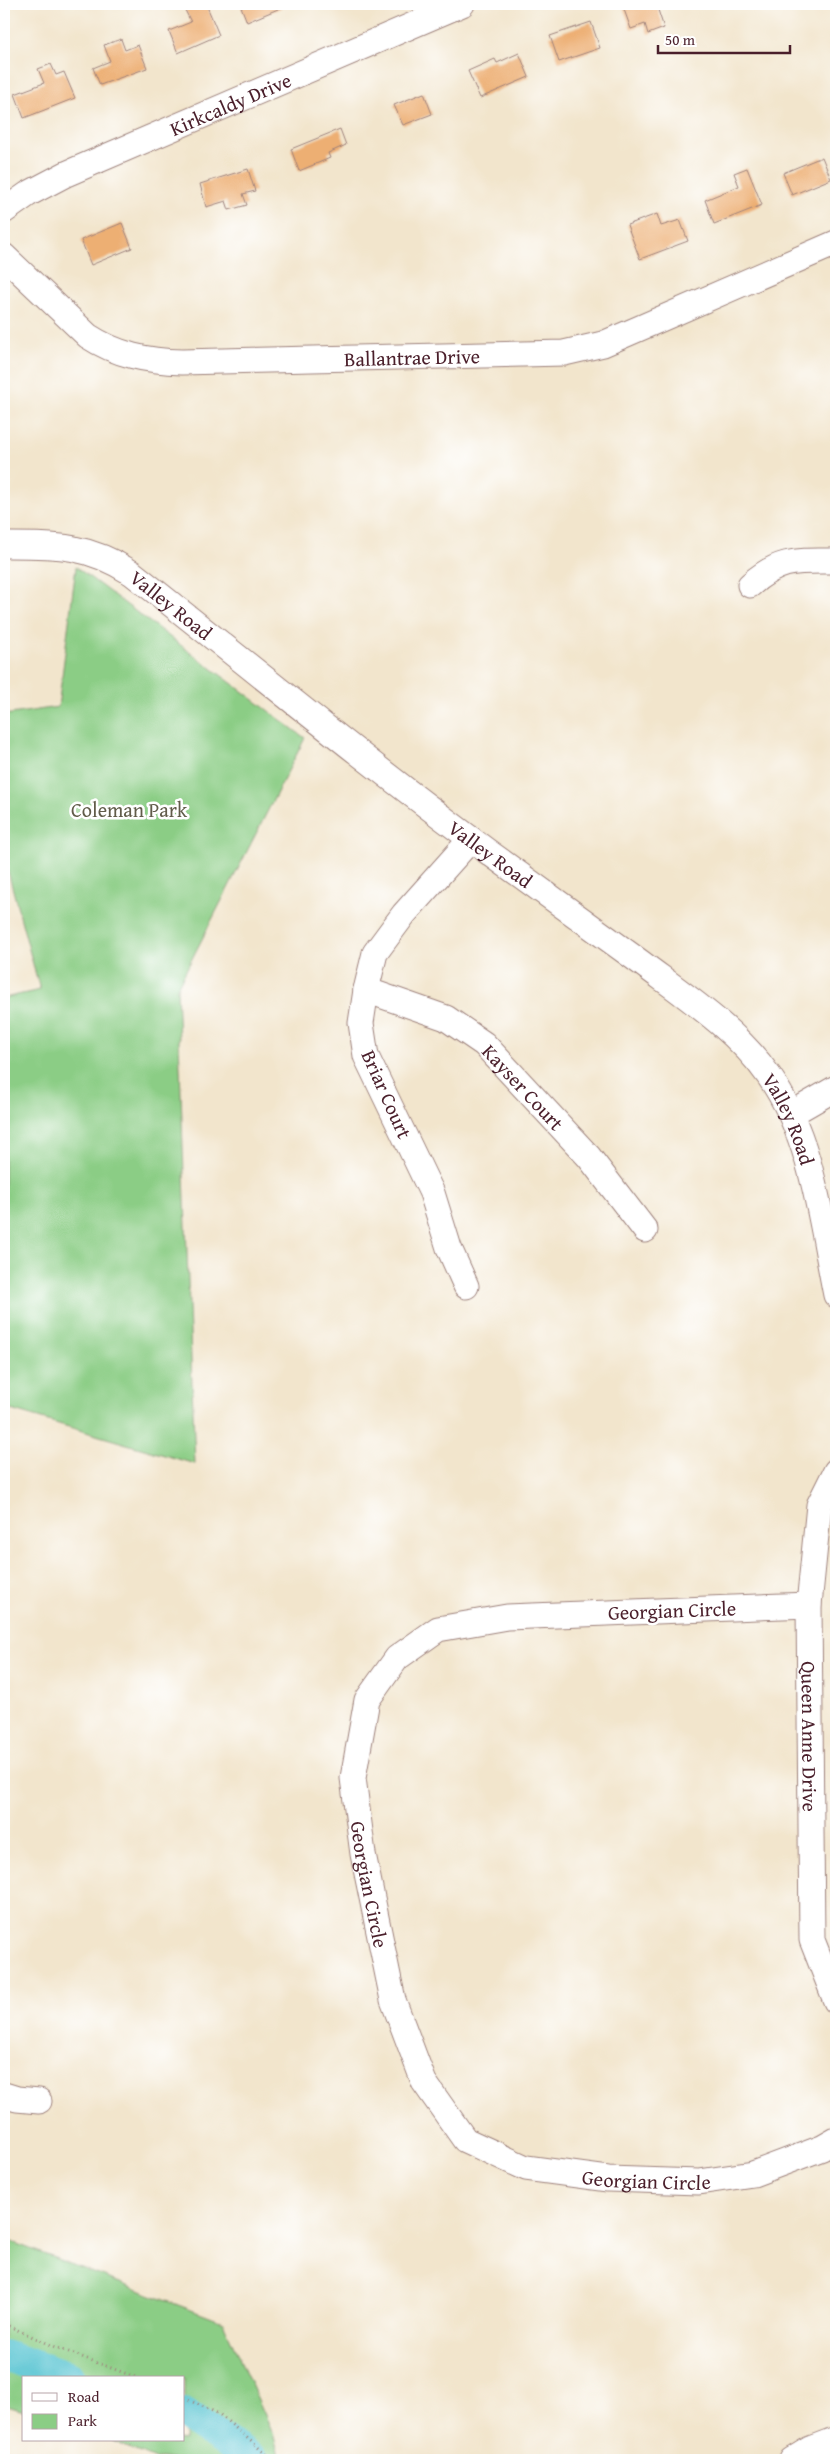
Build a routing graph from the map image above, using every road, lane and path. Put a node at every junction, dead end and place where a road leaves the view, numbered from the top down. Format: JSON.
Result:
{"nodes":[{"id":1,"x":462,"y":4,"type":"edge"},
{"id":2,"x":4,"y":211,"type":"edge"},
{"id":3,"x":836,"y":243,"type":"edge"},
{"id":4,"x":4,"y":256,"type":"edge"},
{"id":5,"x":4,"y":545,"type":"edge"},
{"id":6,"x":836,"y":560,"type":"edge"},
{"id":7,"x":750,"y":585,"type":"dead end"},
{"id":8,"x":471,"y":839,"type":"junction"},
{"id":9,"x":366,"y":990,"type":"junction"},
{"id":10,"x":836,"y":1088,"type":"edge"},
{"id":11,"x":791,"y":1114,"type":"junction"},
{"id":12,"x":645,"y":1230,"type":"dead end"},
{"id":13,"x":466,"y":1286,"type":"dead end"},
{"id":14,"x":836,"y":1295,"type":"edge"},
{"id":15,"x":836,"y":1471,"type":"edge"},
{"id":16,"x":809,"y":1605,"type":"junction"},
{"id":17,"x":836,"y":2001,"type":"edge"},
{"id":18,"x":4,"y":2094,"type":"edge"},
{"id":19,"x":39,"y":2101,"type":"dead end"},
{"id":20,"x":836,"y":2140,"type":"edge"},
{"id":21,"x":4,"y":2324,"type":"edge"},
{"id":22,"x":133,"y":2376,"type":"edge"},
{"id":23,"x":185,"y":2398,"type":"edge"},
{"id":24,"x":836,"y":2439,"type":"edge"},
{"id":25,"x":273,"y":2460,"type":"edge"},
{"id":26,"x":792,"y":2460,"type":"edge"}],
"edges":[{"from":1,"to":2,"type":"street","name":"Kirkcaldy Drive"},
{"from":3,"to":4,"type":"street","name":"Ballantrae Drive"},
{"from":5,"to":8,"type":"street","name":"Valley Road"},
{"from":6,"to":7,"type":"street"},
{"from":8,"to":9,"type":"street","name":"Briar Court"},
{"from":8,"to":11,"type":"street","name":"Valley Road"},
{"from":9,"to":12,"type":"street","name":"Kayser Court"},
{"from":9,"to":13,"type":"street","name":"Briar Court"},
{"from":10,"to":11,"type":"street"},
{"from":11,"to":14,"type":"street","name":"Valley Road"},
{"from":15,"to":16,"type":"street","name":"Queen Anne Drive"},
{"from":16,"to":17,"type":"street","name":"Queen Anne Drive"},
{"from":16,"to":20,"type":"street","name":"Georgian Circle"},
{"from":18,"to":19,"type":"street"},
{"from":21,"to":22,"type":"path"},
{"from":23,"to":25,"type":"path"},
{"from":24,"to":26,"type":"street"}]}
